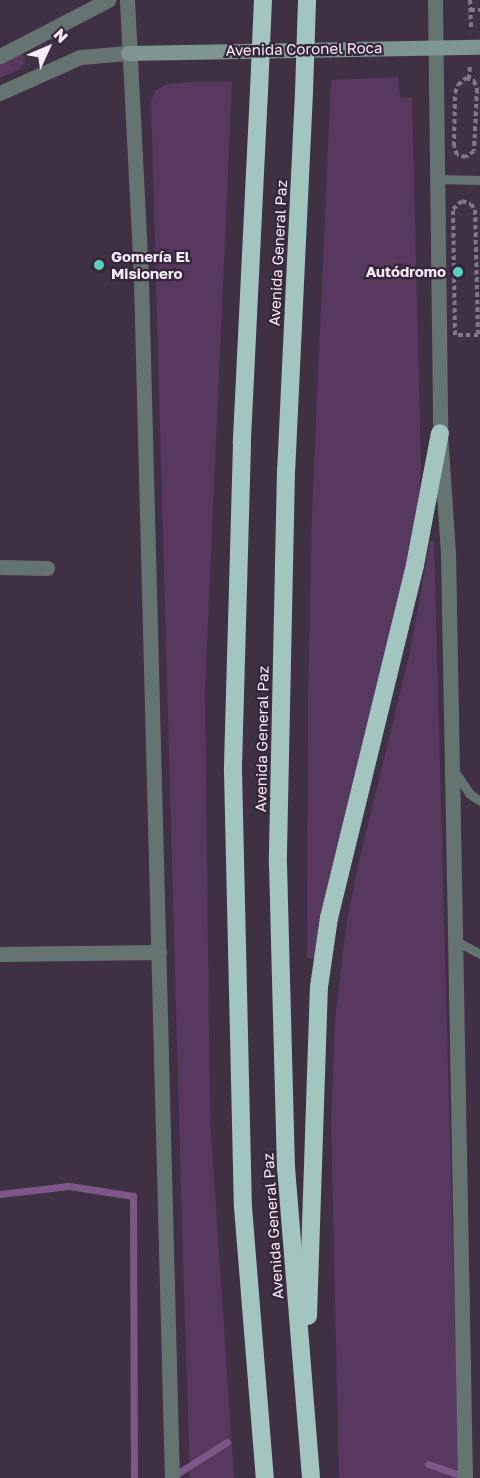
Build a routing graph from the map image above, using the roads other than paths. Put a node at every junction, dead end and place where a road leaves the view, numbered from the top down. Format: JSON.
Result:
{"nodes":[{"id":1,"x":108,"y":0,"type":"edge"},
{"id":2,"x":128,"y":0,"type":"edge"},
{"id":3,"x":263,"y":0,"type":"edge"},
{"id":4,"x":308,"y":0,"type":"edge"},
{"id":5,"x":435,"y":0,"type":"edge"},
{"id":6,"x":435,"y":46,"type":"junction"},
{"id":7,"x":480,"y":47,"type":"edge"},
{"id":8,"x":128,"y":53,"type":"junction"},
{"id":9,"x":0,"y":56,"type":"edge"},
{"id":10,"x":0,"y":93,"type":"edge"},
{"id":11,"x":437,"y":179,"type":"junction"},
{"id":12,"x":480,"y":180,"type":"edge"},
{"id":13,"x":440,"y":433,"type":"junction"},
{"id":14,"x":0,"y":567,"type":"edge"},
{"id":15,"x":47,"y":568,"type":"dead end"},
{"id":16,"x":451,"y":767,"type":"junction"},
{"id":17,"x":480,"y":801,"type":"edge"},
{"id":18,"x":454,"y":940,"type":"junction"},
{"id":19,"x":159,"y":952,"type":"junction"},
{"id":20,"x":0,"y":954,"type":"edge"},
{"id":21,"x":480,"y":954,"type":"edge"},
{"id":22,"x":305,"y":1408,"type":"junction"},
{"id":23,"x":465,"y":1470,"type":"edge"},
{"id":24,"x":172,"y":1472,"type":"edge"},
{"id":25,"x":265,"y":1478,"type":"edge"},
{"id":26,"x":311,"y":1478,"type":"edge"}],
"edges":[{"from":1,"to":9,"type":"street"},
{"from":2,"to":8,"type":"street"},
{"from":3,"to":25,"type":"highway","name":"Avenida General Paz","bridge":true},
{"from":4,"to":22,"type":"highway","name":"Avenida General Paz","bridge":true},
{"from":5,"to":6,"type":"street"},
{"from":6,"to":7,"type":"main road","name":"Avenida Coronel Roca"},
{"from":6,"to":8,"type":"main road","name":"Avenida Coronel Roca"},
{"from":6,"to":11,"type":"street"},
{"from":8,"to":10,"type":"street"},
{"from":8,"to":19,"type":"street"},
{"from":11,"to":12,"type":"lane"},
{"from":11,"to":13,"type":"street"},
{"from":13,"to":16,"type":"street"},
{"from":13,"to":22,"type":"highway"},
{"from":14,"to":15,"type":"street"},
{"from":16,"to":17,"type":"lane"},
{"from":16,"to":18,"type":"street"},
{"from":18,"to":21,"type":"lane"},
{"from":18,"to":23,"type":"street"},
{"from":19,"to":20,"type":"street"},
{"from":19,"to":24,"type":"street"},
{"from":22,"to":26,"type":"highway","name":"Avenida General Paz"}]}
